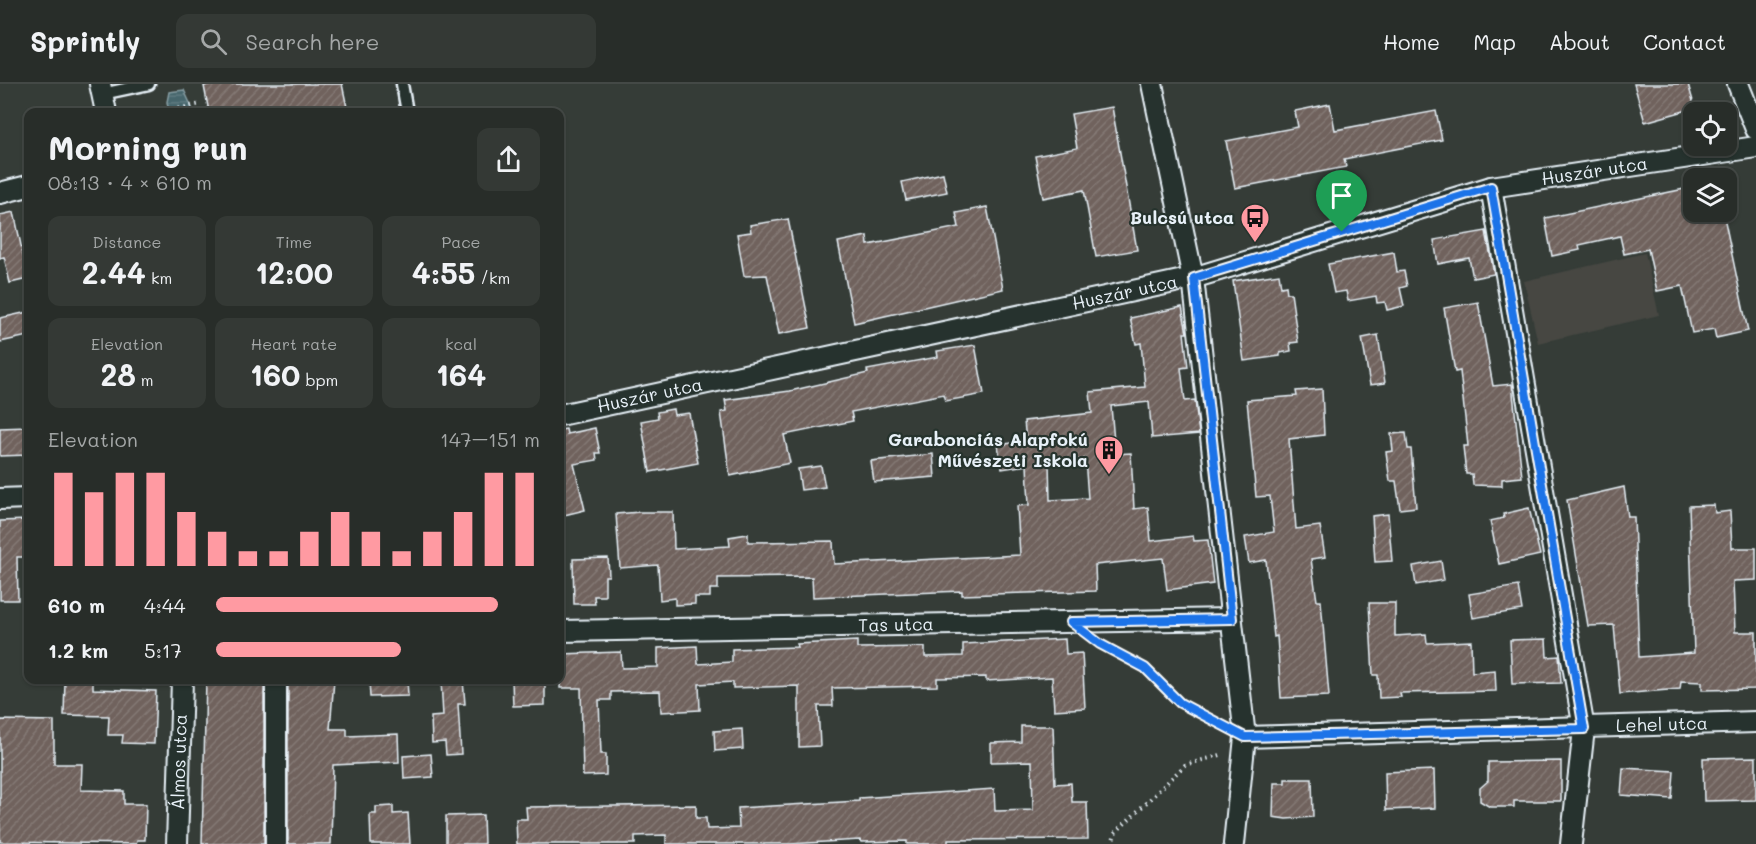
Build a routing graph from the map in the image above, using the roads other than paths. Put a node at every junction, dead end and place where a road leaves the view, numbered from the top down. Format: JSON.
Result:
{"nodes":[{"id":1,"x":149,"y":84,"type":"edge"},
{"id":2,"x":402,"y":84,"type":"edge"},
{"id":3,"x":1152,"y":84,"type":"edge"},
{"id":4,"x":1738,"y":84,"type":"edge"},
{"id":5,"x":103,"y":97,"type":"edge"},
{"id":6,"x":406,"y":108,"type":"edge"},
{"id":7,"x":1756,"y":129,"type":"edge"},
{"id":8,"x":1756,"y":147,"type":"edge"},
{"id":9,"x":24,"y":187,"type":"edge"},
{"id":10,"x":1491,"y":187,"type":"junction"},
{"id":11,"x":0,"y":193,"type":"edge"},
{"id":12,"x":1194,"y":278,"type":"junction"},
{"id":13,"x":564,"y":414,"type":"edge"},
{"id":14,"x":24,"y":498,"type":"edge"},
{"id":15,"x":0,"y":500,"type":"edge"},
{"id":16,"x":1232,"y":619,"type":"junction"},
{"id":17,"x":564,"y":631,"type":"edge"},
{"id":18,"x":182,"y":684,"type":"edge"},
{"id":19,"x":276,"y":684,"type":"edge"},
{"id":20,"x":1756,"y":722,"type":"edge"},
{"id":21,"x":1584,"y":729,"type":"junction"},
{"id":22,"x":1245,"y":737,"type":"junction"},
{"id":23,"x":177,"y":844,"type":"edge"},
{"id":24,"x":276,"y":844,"type":"edge"},
{"id":25,"x":1234,"y":844,"type":"edge"},
{"id":26,"x":1571,"y":844,"type":"edge"}],
"edges":[{"from":1,"to":5,"type":"lane"},
{"from":2,"to":6,"type":"lane"},
{"from":3,"to":12,"type":"street"},
{"from":4,"to":7,"type":"street"},
{"from":8,"to":10,"type":"street","name":"Huszár utca"},
{"from":9,"to":11,"type":"street"},
{"from":10,"to":12,"type":"street","name":"Huszár utca"},
{"from":10,"to":21,"type":"street"},
{"from":12,"to":13,"type":"street","name":"Huszár utca"},
{"from":12,"to":16,"type":"street"},
{"from":14,"to":15,"type":"street"},
{"from":16,"to":17,"type":"street","name":"Tas utca"},
{"from":16,"to":22,"type":"street"},
{"from":18,"to":23,"type":"street","name":"Álmos utca"},
{"from":19,"to":24,"type":"street"},
{"from":20,"to":21,"type":"street","name":"Lehel utca"},
{"from":21,"to":22,"type":"street","name":"Lehel utca"},
{"from":21,"to":26,"type":"street"},
{"from":22,"to":25,"type":"street"}]}
